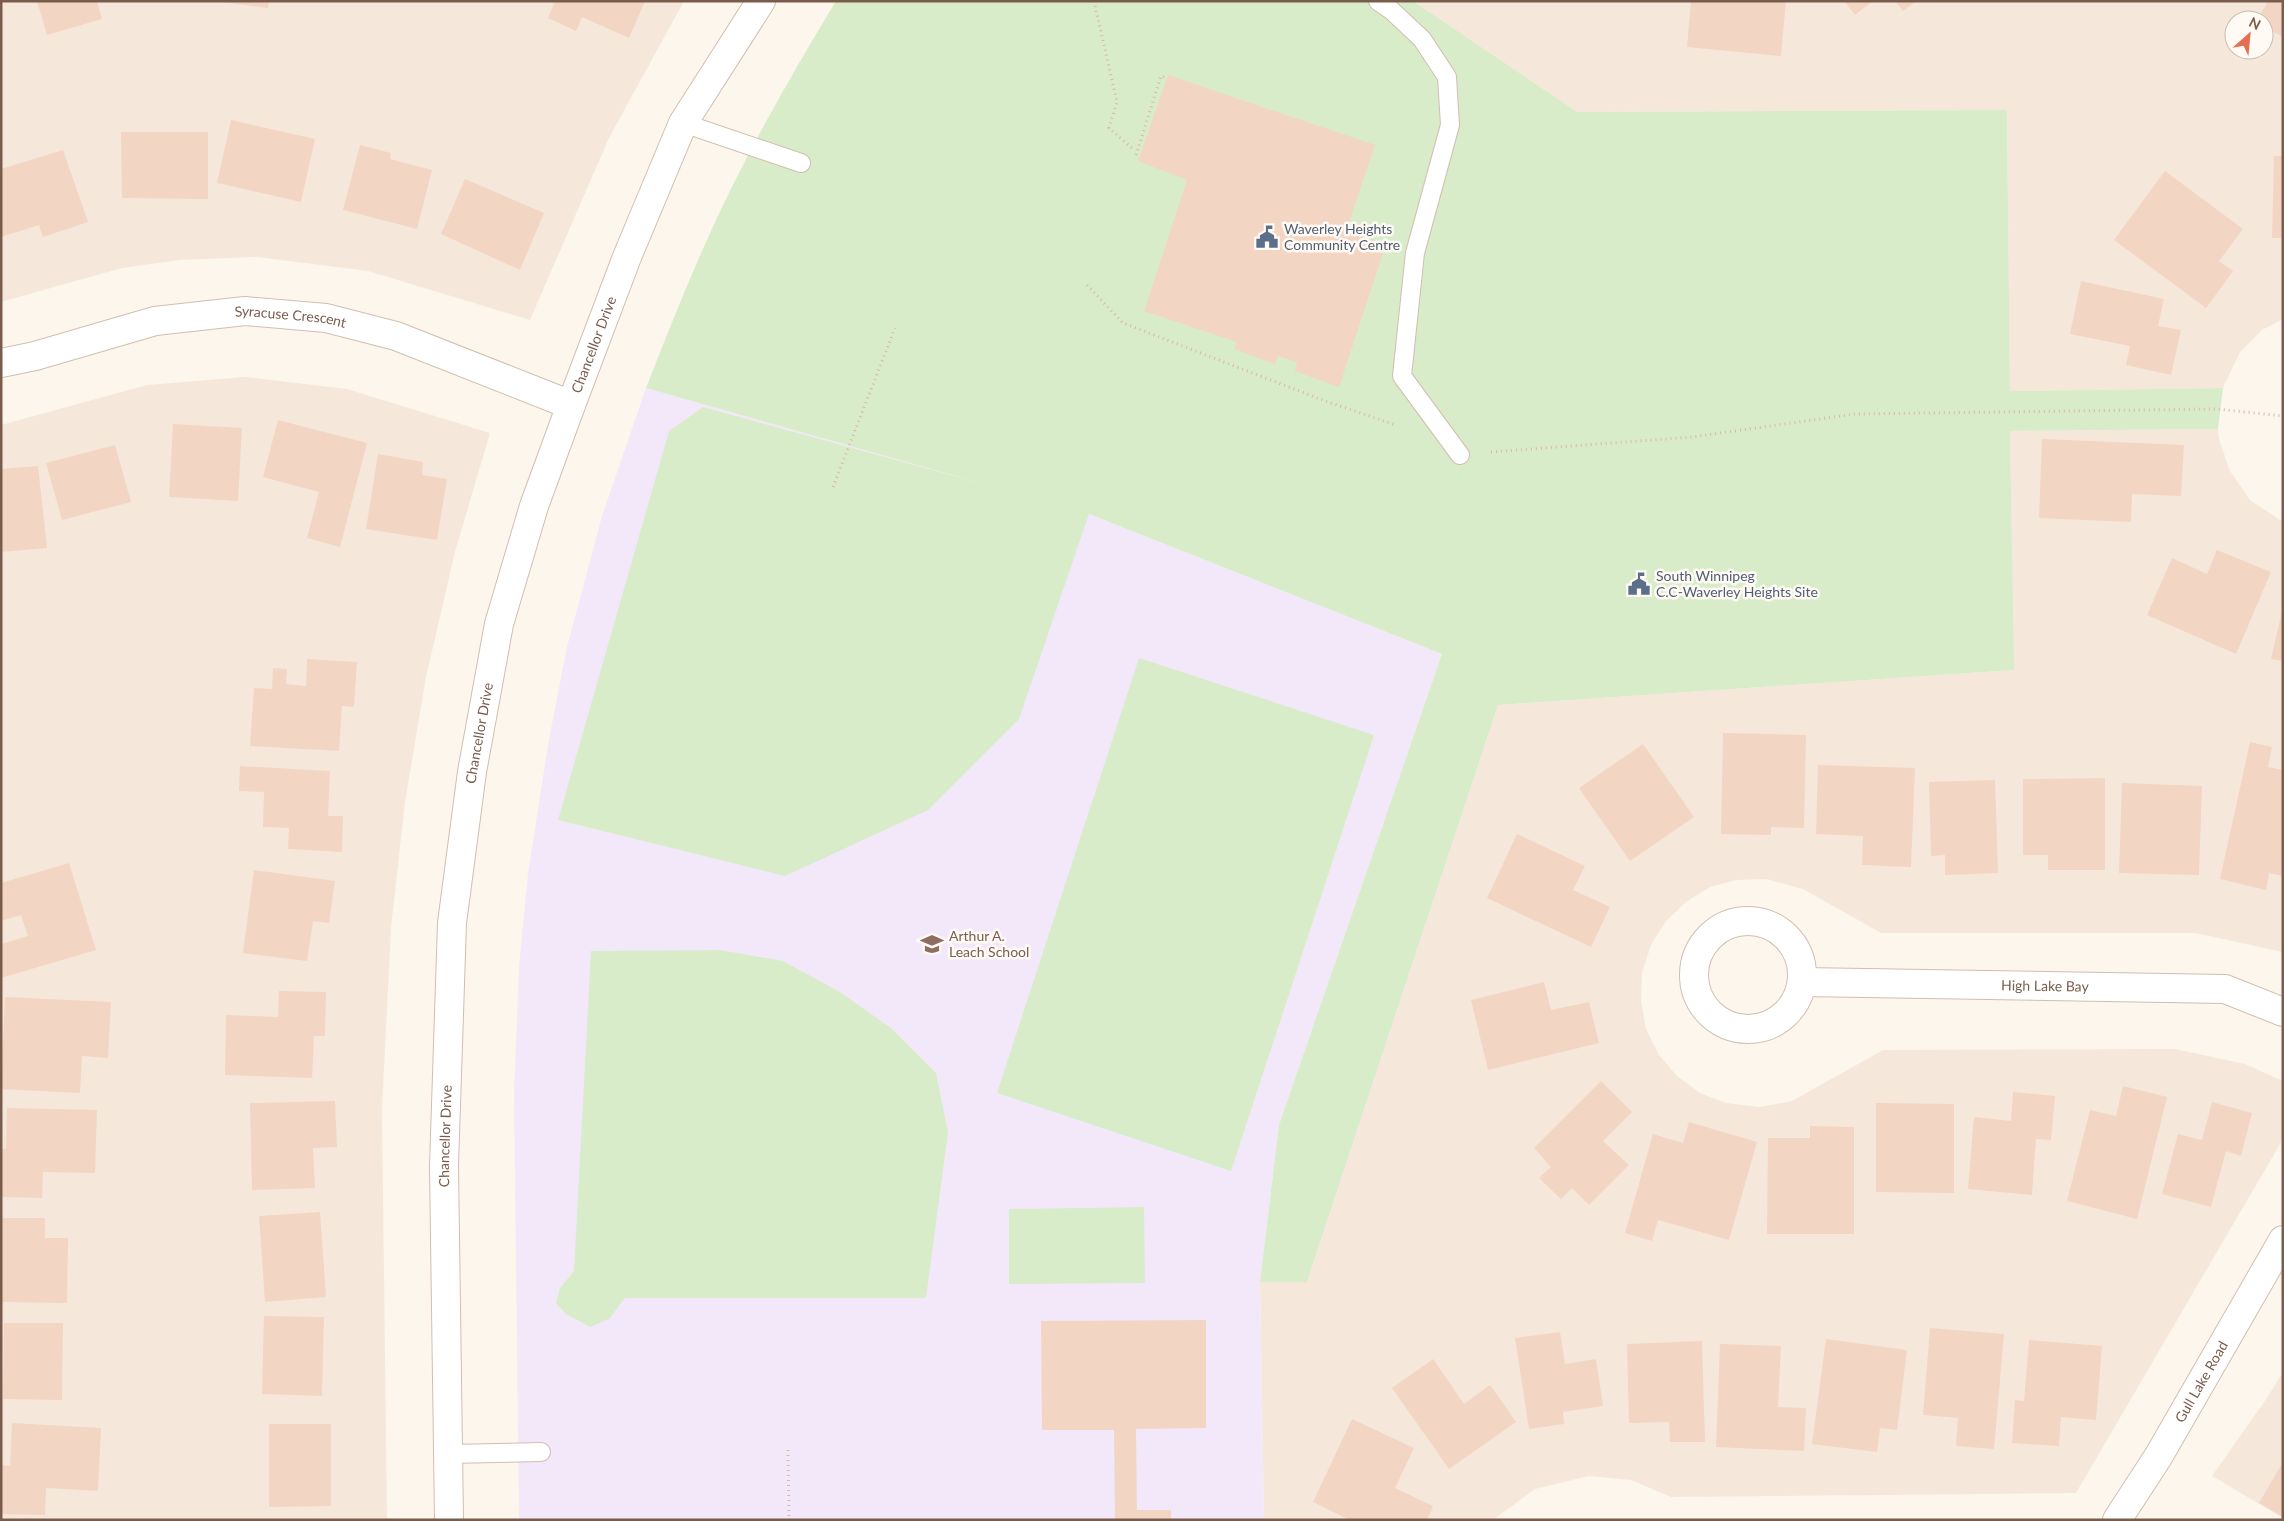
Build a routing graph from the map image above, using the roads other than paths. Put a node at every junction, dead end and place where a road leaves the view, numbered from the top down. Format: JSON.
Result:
{"nodes":[{"id":1,"x":761,"y":1,"type":"edge"},
{"id":2,"x":1378,"y":1,"type":"edge"},
{"id":3,"x":683,"y":123,"type":"junction"},
{"id":4,"x":800,"y":163,"type":"dead end"},
{"id":5,"x":1,"y":363,"type":"edge"},
{"id":6,"x":571,"y":405,"type":"junction"},
{"id":7,"x":1460,"y":455,"type":"road end"},
{"id":8,"x":1803,"y":982,"type":"dead end"},
{"id":9,"x":2283,"y":1012,"type":"edge"},
{"id":10,"x":2283,"y":1240,"type":"edge"},
{"id":11,"x":540,"y":1452,"type":"dead end"},
{"id":12,"x":448,"y":1454,"type":"junction"},
{"id":13,"x":449,"y":1520,"type":"edge"},
{"id":14,"x":2117,"y":1520,"type":"edge"}],
"edges":[{"from":1,"to":3,"type":"street","name":"Chancellor Drive"},
{"from":2,"to":7,"type":"lane"},
{"from":3,"to":4,"type":"lane"},
{"from":3,"to":6,"type":"street","name":"Chancellor Drive"},
{"from":5,"to":6,"type":"street","name":"Syracuse Crescent"},
{"from":6,"to":12,"type":"street","name":"Chancellor Drive"},
{"from":8,"to":9,"type":"street","name":"High Lake Bay"},
{"from":10,"to":14,"type":"street","name":"Gull Lake Road"},
{"from":11,"to":12,"type":"lane"},
{"from":12,"to":13,"type":"street","name":"Chancellor Drive"}]}
